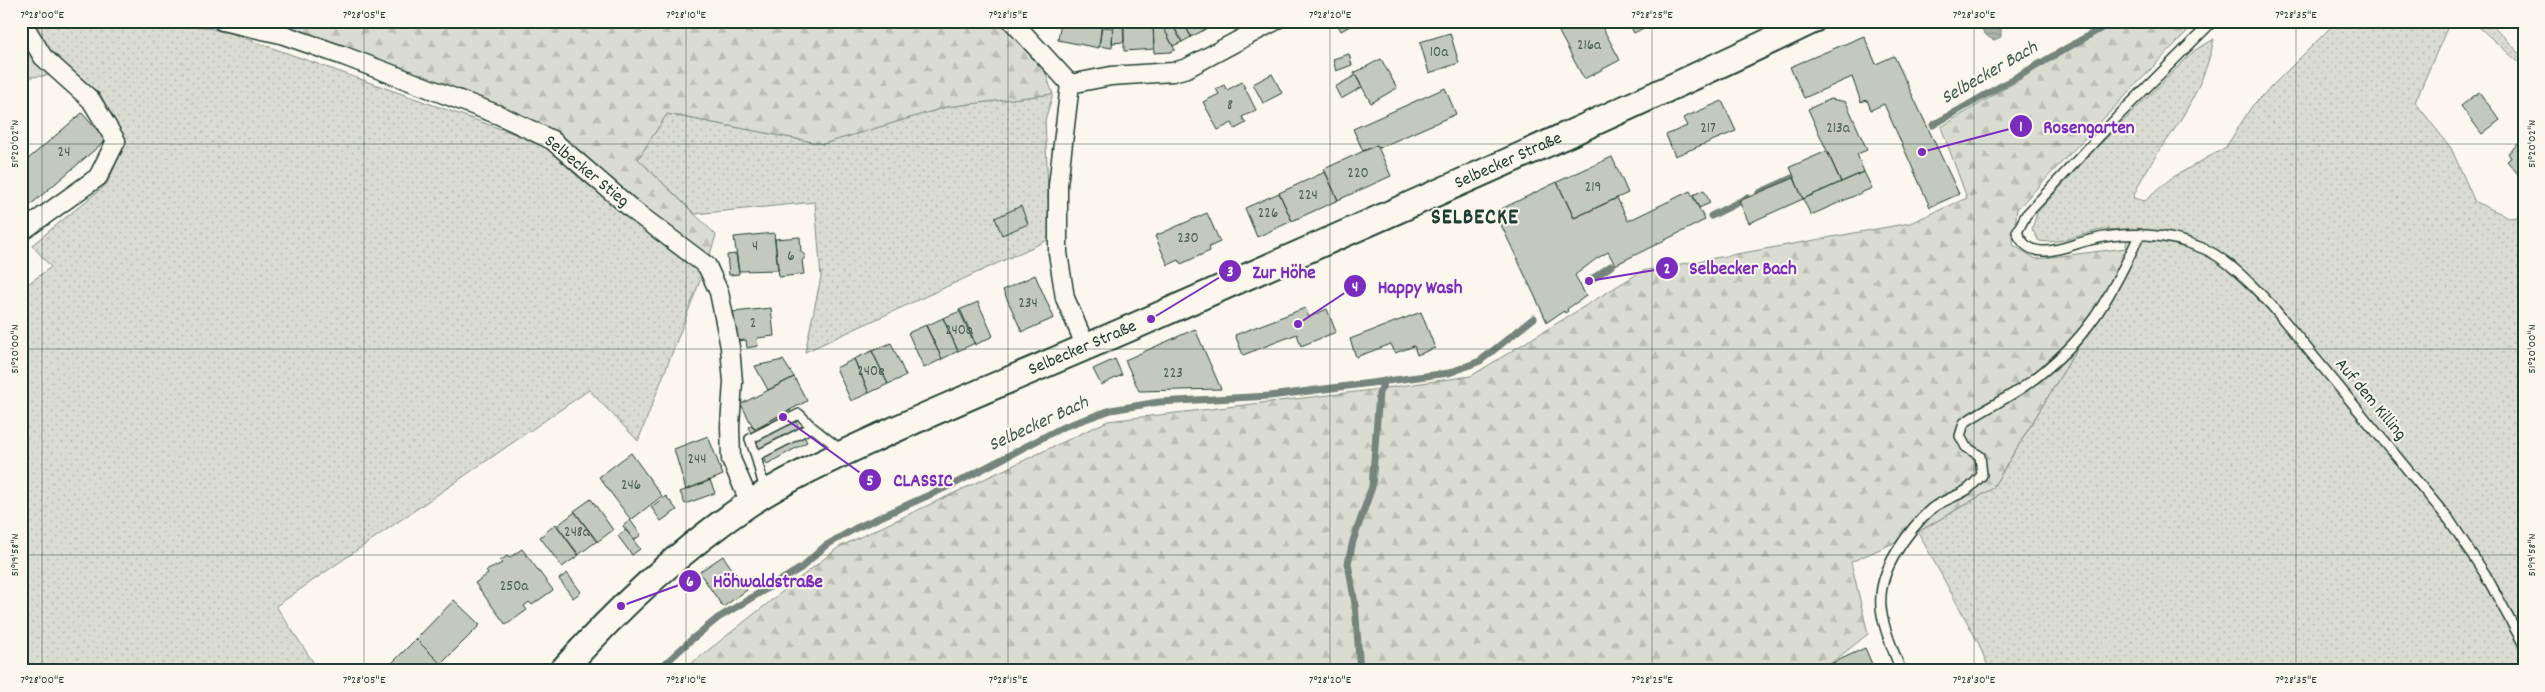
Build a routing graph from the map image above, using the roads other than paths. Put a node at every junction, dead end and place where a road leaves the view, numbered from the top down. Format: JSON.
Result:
{"nodes":[{"id":1,"x":28,"y":21,"type":"edge"},
{"id":2,"x":222,"y":21,"type":"edge"},
{"id":3,"x":1012,"y":21,"type":"edge"},
{"id":4,"x":1275,"y":21,"type":"edge"},
{"id":5,"x":1812,"y":21,"type":"edge"},
{"id":6,"x":2213,"y":21,"type":"edge"},
{"id":7,"x":1070,"y":84,"type":"junction"},
{"id":8,"x":21,"y":232,"type":"edge"},
{"id":9,"x":2140,"y":234,"type":"junction"},
{"id":10,"x":1086,"y":347,"type":"junction"},
{"id":11,"x":812,"y":427,"type":"junction"},
{"id":12,"x":844,"y":453,"type":"junction"},
{"id":13,"x":756,"y":456,"type":"junction"},
{"id":14,"x":758,"y":498,"type":"junction"},
{"id":15,"x":2524,"y":646,"type":"edge"},
{"id":16,"x":562,"y":671,"type":"edge"},
{"id":17,"x":1901,"y":671,"type":"edge"}],
"edges":[{"from":1,"to":8,"type":"street"},
{"from":2,"to":14,"type":"street","name":"Selbecker Stieg"},
{"from":3,"to":7,"type":"street"},
{"from":4,"to":7,"type":"street"},
{"from":5,"to":10,"type":"main road","name":"Selbecker Straße"},
{"from":6,"to":9,"type":"lane","name":"Auf dem Killing"},
{"from":7,"to":10,"type":"street"},
{"from":9,"to":15,"type":"lane","name":"Auf dem Killing"},
{"from":9,"to":17,"type":"lane"},
{"from":10,"to":12,"type":"main road","name":"Selbecker Straße"},
{"from":11,"to":12,"type":"lane"},
{"from":11,"to":13,"type":"lane"},
{"from":11,"to":13,"type":"lane"},
{"from":12,"to":14,"type":"main road","name":"Selbecker Straße"},
{"from":13,"to":14,"type":"lane"},
{"from":14,"to":16,"type":"main road","name":"Selbecker Straße"}]}
